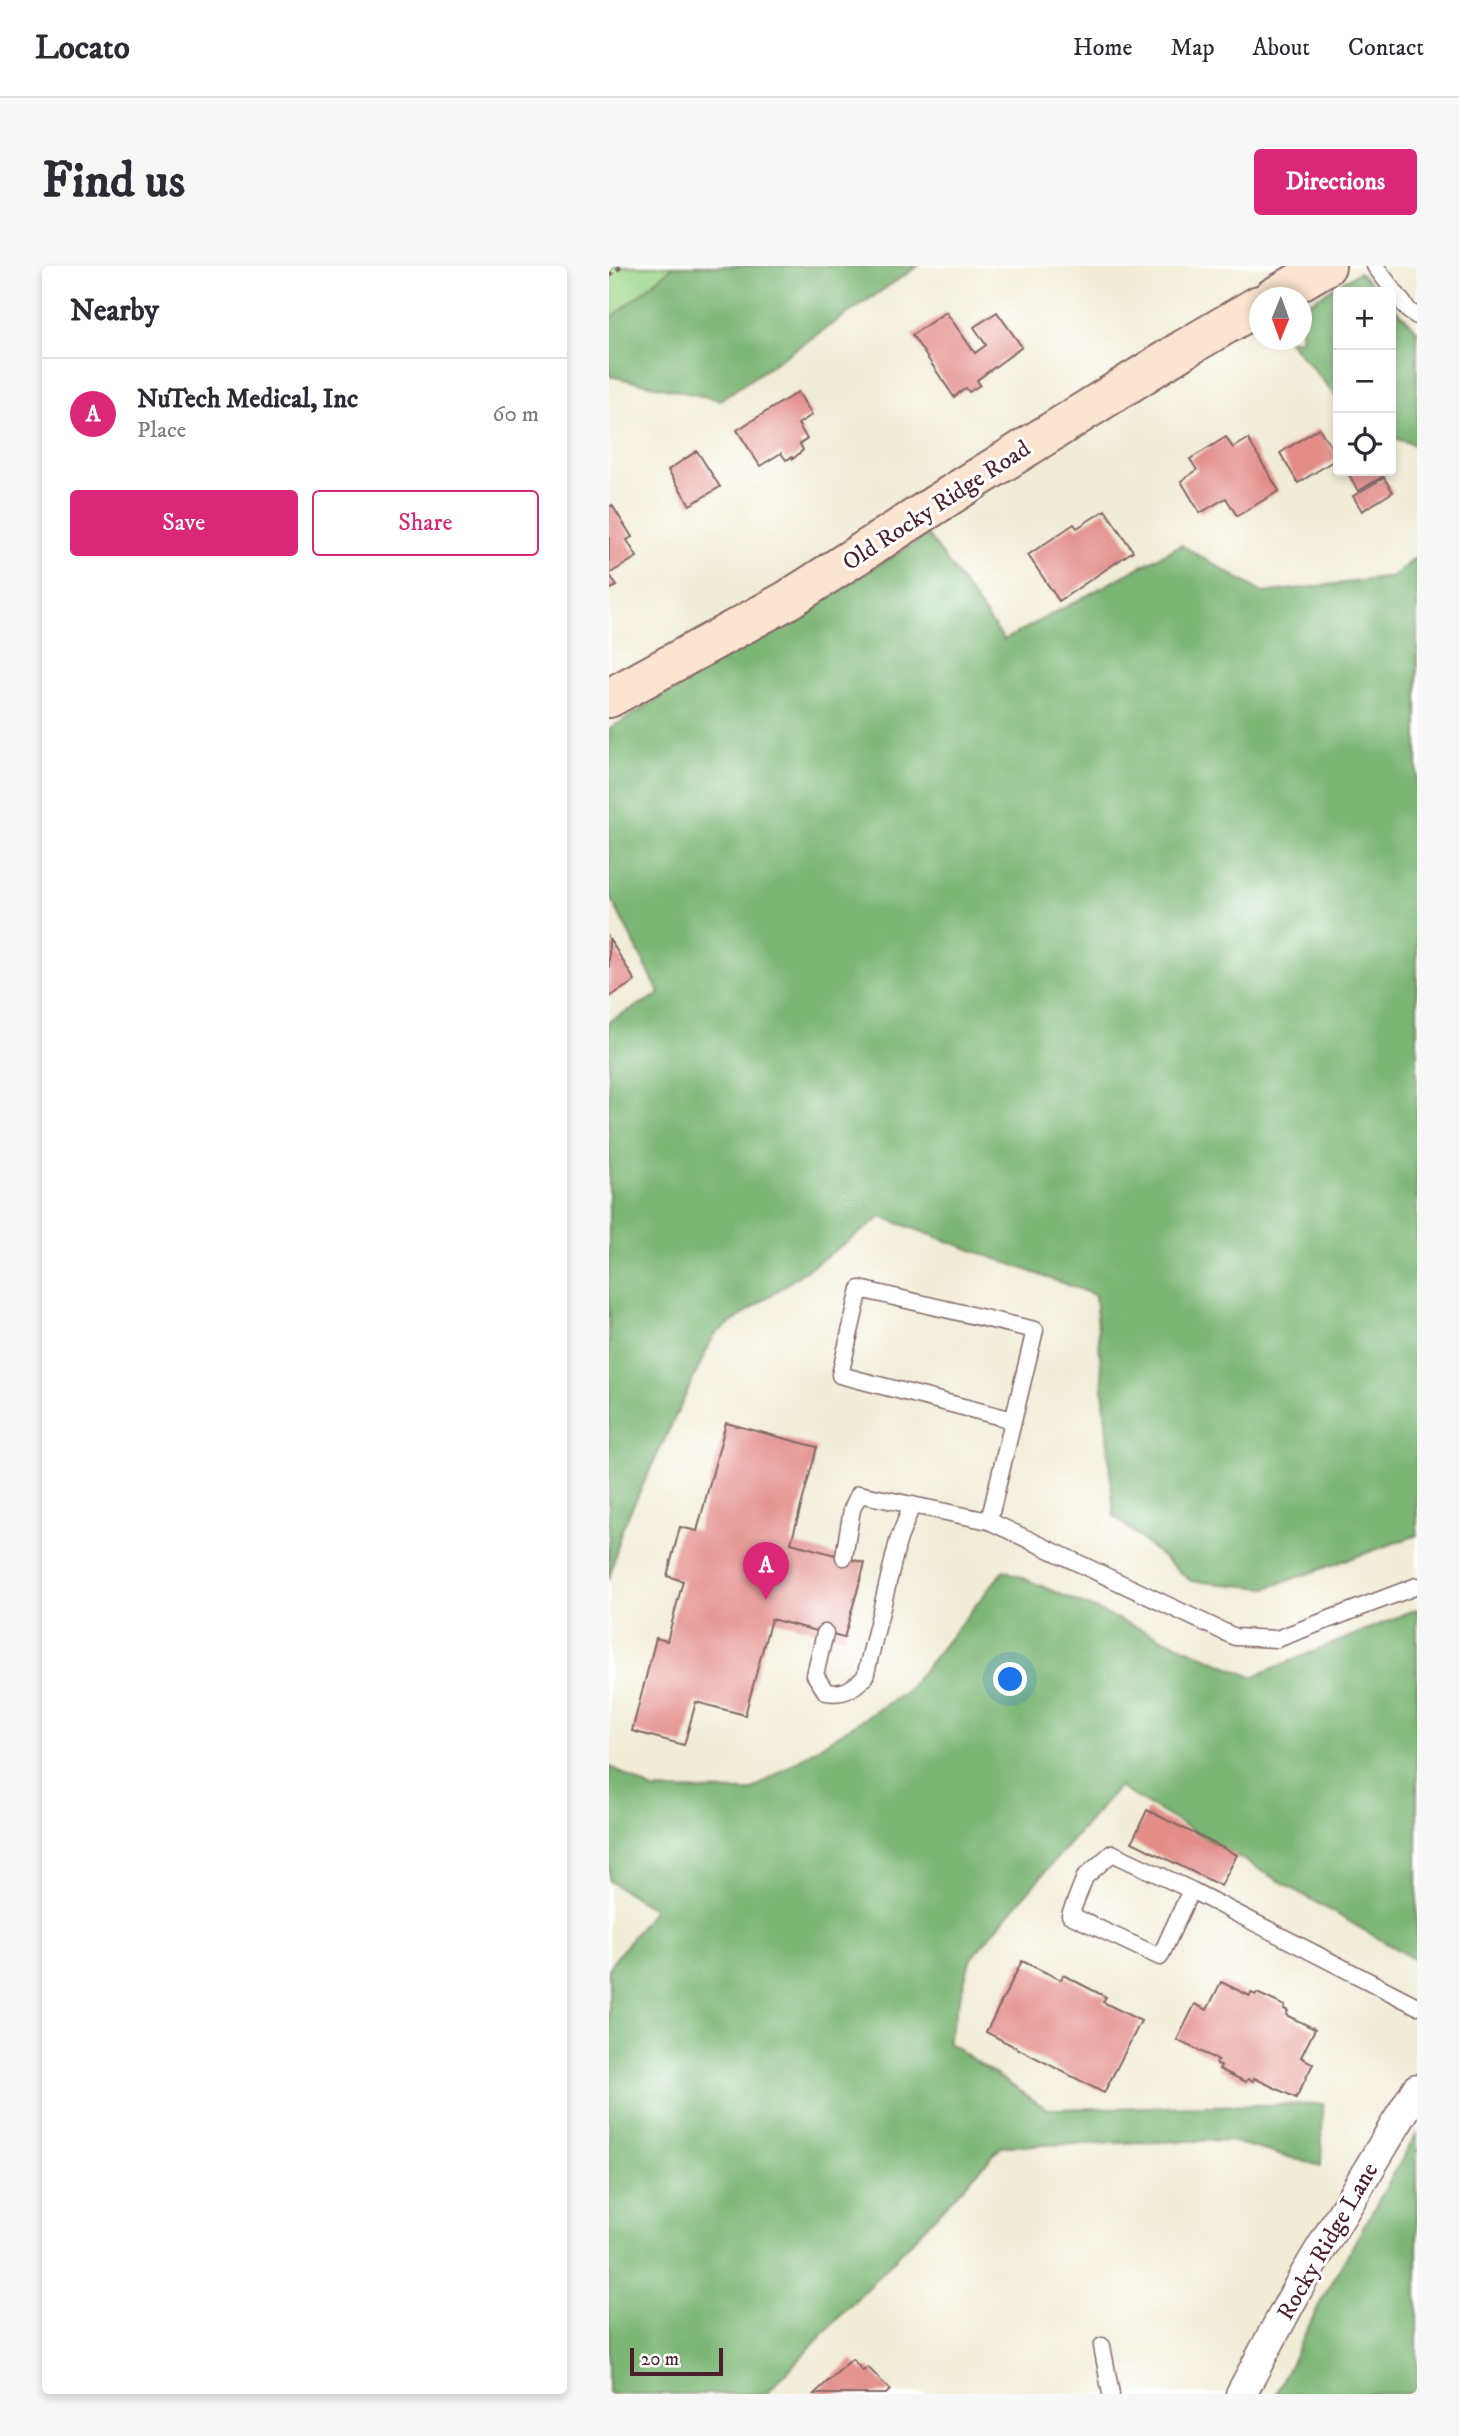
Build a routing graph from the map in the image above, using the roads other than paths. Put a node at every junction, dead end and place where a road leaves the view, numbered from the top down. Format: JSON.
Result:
{"nodes":[{"id":1,"x":1326,"y":266,"type":"edge"},
{"id":2,"x":1375,"y":266,"type":"edge"},
{"id":3,"x":1291,"y":287,"type":"edge"},
{"id":4,"x":1249,"y":311,"type":"edge"},
{"id":5,"x":1417,"y":316,"type":"edge"},
{"id":6,"x":609,"y":698,"type":"edge"},
{"id":7,"x":1013,"y":1420,"type":"junction"},
{"id":8,"x":912,"y":1505,"type":"junction"},
{"id":9,"x":989,"y":1521,"type":"junction"},
{"id":10,"x":844,"y":1557,"type":"dead end"},
{"id":11,"x":1417,"y":1586,"type":"edge"},
{"id":12,"x":825,"y":1633,"type":"dead end"},
{"id":13,"x":1191,"y":1889,"type":"junction"},
{"id":14,"x":1417,"y":2006,"type":"edge"},
{"id":15,"x":1417,"y":2089,"type":"edge"},
{"id":16,"x":1102,"y":2346,"type":"dead end"},
{"id":17,"x":1111,"y":2394,"type":"edge"},
{"id":18,"x":1241,"y":2394,"type":"edge"}],
"edges":[{"from":1,"to":3,"type":"street"},
{"from":2,"to":5,"type":"lane"},
{"from":4,"to":6,"type":"street","name":"Old Rocky Ridge Road"},
{"from":7,"to":7,"type":"lane"},
{"from":7,"to":9,"type":"lane"},
{"from":8,"to":9,"type":"lane"},
{"from":8,"to":10,"type":"lane"},
{"from":8,"to":12,"type":"lane"},
{"from":9,"to":11,"type":"lane"},
{"from":13,"to":13,"type":"lane"},
{"from":13,"to":14,"type":"lane"},
{"from":15,"to":18,"type":"street","name":"Rocky Ridge Lane"},
{"from":16,"to":17,"type":"lane"}]}
